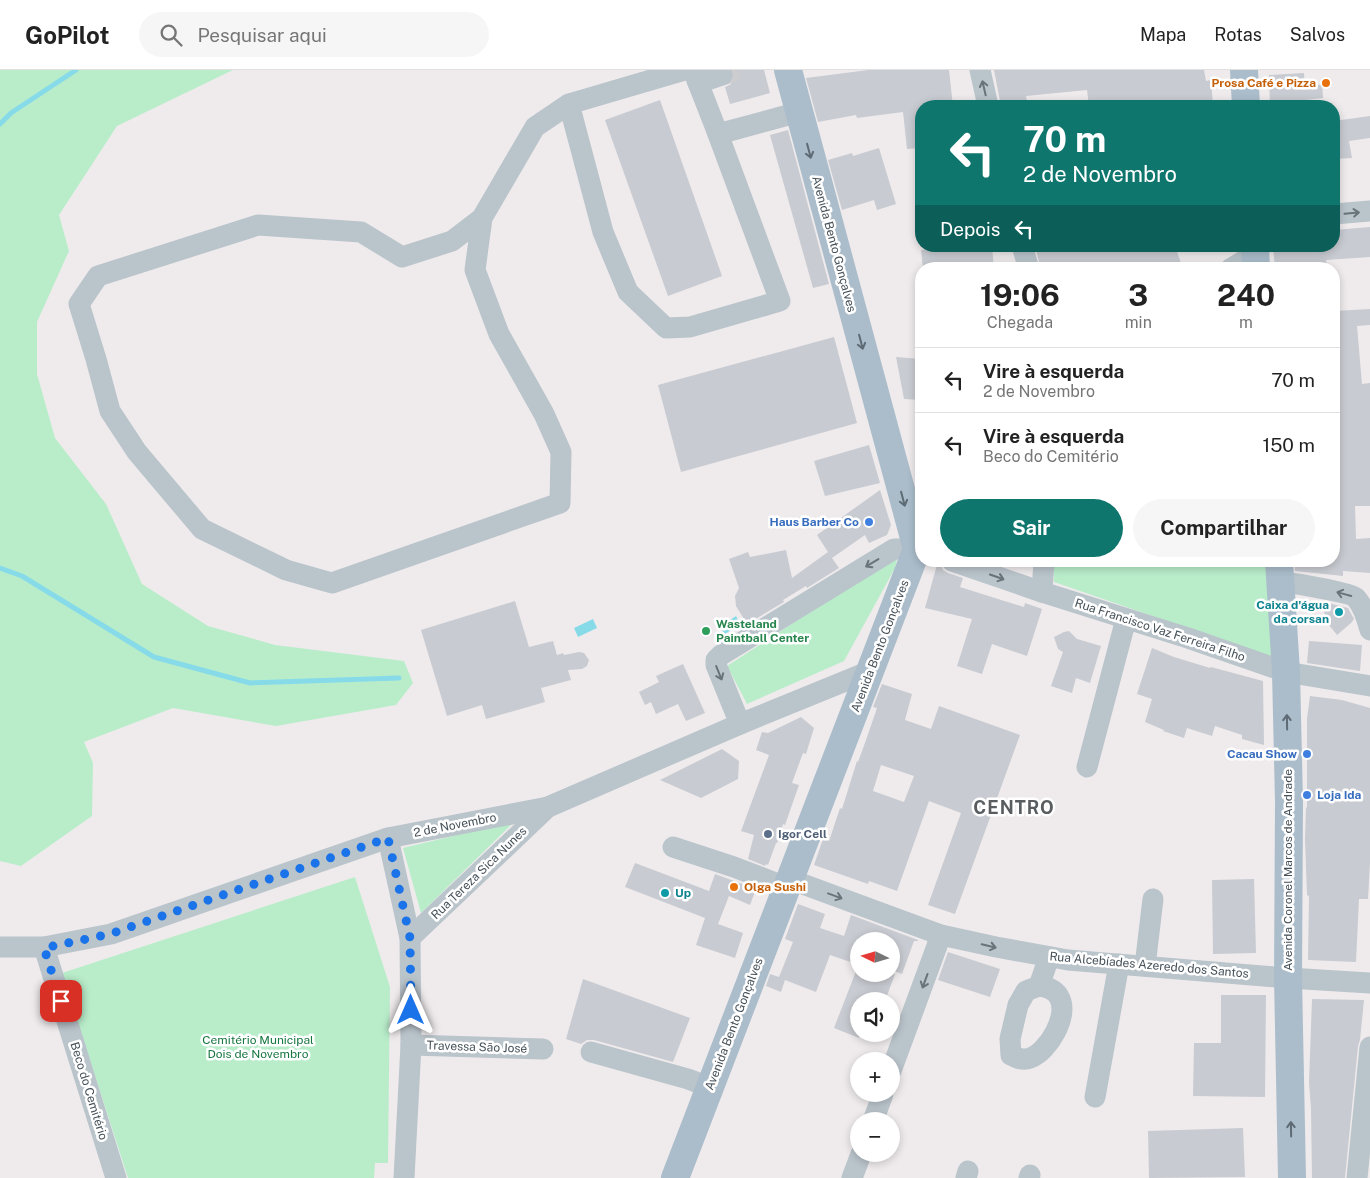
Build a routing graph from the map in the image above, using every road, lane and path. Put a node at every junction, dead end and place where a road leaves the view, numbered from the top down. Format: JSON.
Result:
{"nodes":[{"id":1,"x":980,"y":70,"type":"edge"},
{"id":2,"x":1244,"y":70,"type":"edge"},
{"id":3,"x":793,"y":71,"type":"edge"},
{"id":4,"x":692,"y":74,"type":"edge"},
{"id":5,"x":722,"y":75,"type":"dead end"},
{"id":6,"x":987,"y":100,"type":"edge"},
{"id":7,"x":1246,"y":100,"type":"edge"},
{"id":8,"x":569,"y":104,"type":"junction"},
{"id":9,"x":799,"y":112,"type":"junction"},
{"id":10,"x":718,"y":134,"type":"junction"},
{"id":11,"x":1370,"y":211,"type":"edge"},
{"id":12,"x":1340,"y":214,"type":"edge"},
{"id":13,"x":482,"y":218,"type":"junction"},
{"id":14,"x":1255,"y":256,"type":"edge"},
{"id":15,"x":1243,"y":262,"type":"edge"},
{"id":16,"x":915,"y":535,"type":"edge"},
{"id":17,"x":915,"y":550,"type":"edge"},
{"id":18,"x":915,"y":560,"type":"edge"},
{"id":19,"x":969,"y":567,"type":"edge"},
{"id":20,"x":1044,"y":567,"type":"edge"},
{"id":21,"x":1280,"y":571,"type":"edge"},
{"id":22,"x":1042,"y":592,"type":"junction"},
{"id":23,"x":1126,"y":619,"type":"junction"},
{"id":24,"x":1370,"y":630,"type":"edge"},
{"id":25,"x":870,"y":671,"type":"junction"},
{"id":26,"x":1286,"y":672,"type":"junction"},
{"id":27,"x":1370,"y":686,"type":"edge"},
{"id":28,"x":740,"y":724,"type":"junction"},
{"id":29,"x":1087,"y":767,"type":"dead end"},
{"id":30,"x":548,"y":806,"type":"junction"},
{"id":31,"x":388,"y":838,"type":"junction"},
{"id":32,"x":673,"y":846,"type":"dead end"},
{"id":33,"x":787,"y":883,"type":"junction"},
{"id":34,"x":1153,"y":899,"type":"dead end"},
{"id":35,"x":941,"y":935,"type":"junction"},
{"id":36,"x":410,"y":938,"type":"junction"},
{"id":37,"x":0,"y":947,"type":"edge"},
{"id":38,"x":44,"y":948,"type":"junction"},
{"id":39,"x":1050,"y":957,"type":"junction"},
{"id":40,"x":1119,"y":964,"type":"junction"},
{"id":41,"x":1145,"y":966,"type":"junction"},
{"id":42,"x":1288,"y":978,"type":"junction"},
{"id":43,"x":1370,"y":983,"type":"edge"},
{"id":44,"x":1040,"y":986,"type":"dead end"},
{"id":45,"x":411,"y":1045,"type":"junction"},
{"id":46,"x":1370,"y":1047,"type":"edge"},
{"id":47,"x":543,"y":1049,"type":"dead end"},
{"id":48,"x":591,"y":1052,"type":"dead end"},
{"id":49,"x":898,"y":1052,"type":"edge"},
{"id":50,"x":710,"y":1087,"type":"junction"},
{"id":51,"x":1095,"y":1097,"type":"dead end"},
{"id":52,"x":1365,"y":1147,"type":"edge"},
{"id":53,"x":858,"y":1162,"type":"edge"},
{"id":54,"x":116,"y":1178,"type":"edge"},
{"id":55,"x":404,"y":1178,"type":"edge"},
{"id":56,"x":675,"y":1178,"type":"edge"},
{"id":57,"x":852,"y":1178,"type":"edge"},
{"id":58,"x":1292,"y":1178,"type":"edge"},
{"id":59,"x":1357,"y":1178,"type":"edge"}],
"edges":[{"from":6,"to":1,"type":"street","one_way":true},
{"from":2,"to":7,"type":"main road"},
{"from":3,"to":9,"type":"main road","name":"Avenida Bento Gonçalves"},
{"from":4,"to":5,"type":"street"},
{"from":4,"to":8,"type":"street"},
{"from":4,"to":10,"type":"street"},
{"from":8,"to":10,"type":"street"},
{"from":8,"to":13,"type":"street"},
{"from":9,"to":10,"type":"street"},
{"from":9,"to":16,"type":"main road","name":"Avenida Bento Gonçalves","one_way":true},
{"from":12,"to":11,"type":"street","one_way":true},
{"from":13,"to":13,"type":"street"},
{"from":14,"to":15,"type":"street"},
{"from":17,"to":28,"type":"street","one_way":true},
{"from":18,"to":25,"type":"main road","name":"Avenida Bento Gonçalves"},
{"from":19,"to":22,"type":"street","name":"Rua Francisco Vaz Ferreira Filho","one_way":true},
{"from":20,"to":22,"type":"street"},
{"from":24,"to":21,"type":"street","one_way":true},
{"from":21,"to":26,"type":"main road","name":"Avenida Coronel Marcos de Andrade"},
{"from":22,"to":23,"type":"street","name":"Rua Francisco Vaz Ferreira Filho"},
{"from":23,"to":26,"type":"street","name":"Rua Francisco Vaz Ferreira Filho"},
{"from":23,"to":29,"type":"street"},
{"from":25,"to":28,"type":"street","name":"2 de Novembro"},
{"from":25,"to":33,"type":"main road","name":"Avenida Bento Gonçalves"},
{"from":26,"to":27,"type":"street","name":"Rua Francisco Vaz Ferreira Filho"},
{"from":42,"to":26,"type":"main road","name":"Avenida Coronel Marcos de Andrade","one_way":true},
{"from":28,"to":30,"type":"street","name":"2 de Novembro"},
{"from":30,"to":31,"type":"street","name":"2 de Novembro"},
{"from":30,"to":36,"type":"street","name":"Rua Tereza Sica Nunes"},
{"from":31,"to":36,"type":"street"},
{"from":31,"to":38,"type":"street","name":"2 de Novembro"},
{"from":32,"to":33,"type":"street","name":"Rua Alcebíades Azeredo dos Santos"},
{"from":33,"to":35,"type":"street","name":"Rua Alcebíades Azeredo dos Santos","one_way":true},
{"from":33,"to":50,"type":"main road","name":"Avenida Bento Gonçalves"},
{"from":34,"to":41,"type":"street"},
{"from":35,"to":39,"type":"street","name":"Rua Alcebíades Azeredo dos Santos","one_way":true},
{"from":35,"to":49,"type":"street","one_way":true},
{"from":36,"to":45,"type":"street"},
{"from":37,"to":38,"type":"street","name":"2 de Novembro"},
{"from":38,"to":54,"type":"street","name":"Beco do Cemitério"},
{"from":39,"to":40,"type":"street","name":"Rua Alcebíades Azeredo dos Santos"},
{"from":39,"to":44,"type":"street"},
{"from":40,"to":41,"type":"street","name":"Rua Alcebíades Azeredo dos Santos"},
{"from":40,"to":51,"type":"street"},
{"from":41,"to":42,"type":"street","name":"Rua Alcebíades Azeredo dos Santos"},
{"from":42,"to":43,"type":"street","name":"Rua Alcebíades Azeredo dos Santos"},
{"from":58,"to":42,"type":"main road","name":"Avenida Coronel Marcos de Andrade","one_way":true},
{"from":45,"to":47,"type":"street","name":"Travessa São José"},
{"from":45,"to":55,"type":"street"},
{"from":46,"to":52,"type":"street"},
{"from":48,"to":50,"type":"street"},
{"from":50,"to":56,"type":"main road","name":"Avenida Bento Gonçalves"},
{"from":52,"to":59,"type":"street"},
{"from":53,"to":57,"type":"street"}]}
